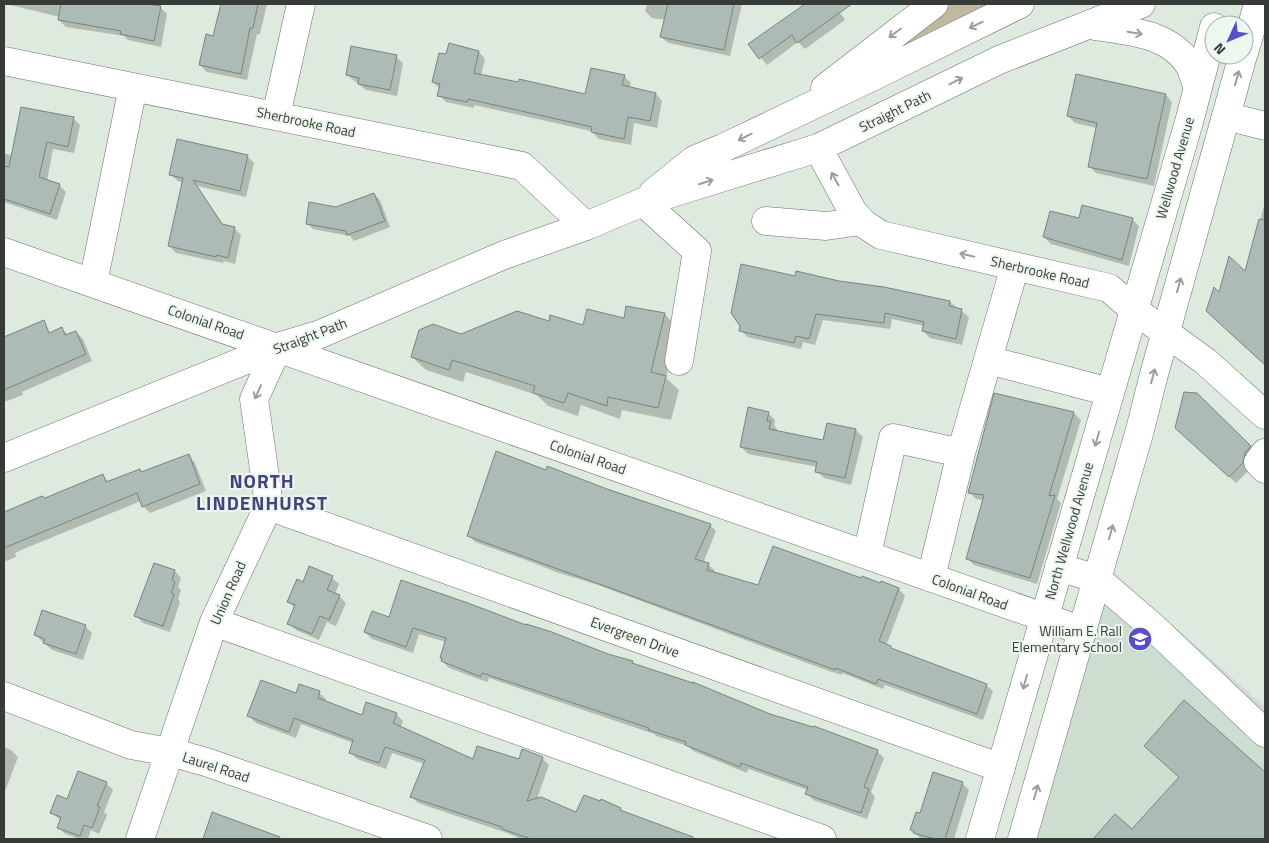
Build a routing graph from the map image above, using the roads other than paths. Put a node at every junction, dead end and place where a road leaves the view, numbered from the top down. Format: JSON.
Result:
{"nodes":[{"id":1,"x":301,"y":4,"type":"edge"},
{"id":2,"x":934,"y":4,"type":"edge"},
{"id":3,"x":1020,"y":4,"type":"edge"},
{"id":4,"x":1141,"y":4,"type":"edge"},
{"id":5,"x":1258,"y":4,"type":"edge"},
{"id":6,"x":1254,"y":18,"type":"edge"},
{"id":7,"x":1087,"y":24,"type":"junction"},
{"id":8,"x":4,"y":61,"type":"edge"},
{"id":9,"x":1204,"y":65,"type":"edge"},
{"id":10,"x":1241,"y":65,"type":"edge"},
{"id":11,"x":133,"y":87,"type":"junction"},
{"id":12,"x":1198,"y":88,"type":"junction"},
{"id":13,"x":276,"y":116,"type":"junction"},
{"id":14,"x":789,"y":116,"type":"junction"},
{"id":15,"x":1226,"y":116,"type":"junction"},
{"id":16,"x":1265,"y":126,"type":"edge"},
{"id":17,"x":818,"y":148,"type":"junction"},
{"id":18,"x":643,"y":202,"type":"junction"},
{"id":19,"x":766,"y":221,"type":"dead end"},
{"id":20,"x":861,"y":221,"type":"junction"},
{"id":21,"x":586,"y":226,"type":"junction"},
{"id":22,"x":4,"y":252,"type":"edge"},
{"id":23,"x":1015,"y":266,"type":"junction"},
{"id":24,"x":93,"y":283,"type":"junction"},
{"id":25,"x":1134,"y":309,"type":"junction"},
{"id":26,"x":1166,"y":332,"type":"junction"},
{"id":27,"x":278,"y":347,"type":"junction"},
{"id":28,"x":988,"y":360,"type":"junction"},
{"id":29,"x":679,"y":361,"type":"dead end"},
{"id":30,"x":1110,"y":392,"type":"junction"},
{"id":31,"x":1265,"y":415,"type":"edge"},
{"id":32,"x":961,"y":453,"type":"junction"},
{"id":33,"x":1265,"y":453,"type":"edge"},
{"id":34,"x":4,"y":458,"type":"edge"},
{"id":35,"x":1265,"y":469,"type":"edge"},
{"id":36,"x":269,"y":505,"type":"junction"},
{"id":37,"x":866,"y":556,"type":"junction"},
{"id":38,"x":1059,"y":567,"type":"junction"},
{"id":39,"x":931,"y":578,"type":"junction"},
{"id":40,"x":1098,"y":579,"type":"junction"},
{"id":41,"x":1044,"y":618,"type":"junction"},
{"id":42,"x":214,"y":622,"type":"junction"},
{"id":43,"x":1083,"y":631,"type":"junction"},
{"id":44,"x":4,"y":696,"type":"edge"},
{"id":45,"x":1265,"y":733,"type":"edge"},
{"id":46,"x":170,"y":752,"type":"junction"},
{"id":47,"x":1001,"y":768,"type":"junction"},
{"id":48,"x":140,"y":839,"type":"edge"},
{"id":49,"x":428,"y":839,"type":"edge"},
{"id":50,"x":822,"y":839,"type":"edge"},
{"id":51,"x":980,"y":839,"type":"edge"},
{"id":52,"x":1022,"y":839,"type":"edge"}],
"edges":[{"from":1,"to":13,"type":"street"},
{"from":2,"to":14,"type":"street","one_way":true},
{"from":3,"to":14,"type":"street","name":"Straight Path","one_way":true},
{"from":4,"to":7,"type":"street","name":"Straight Path"},
{"from":5,"to":6,"type":"street"},
{"from":7,"to":12,"type":"street","one_way":true},
{"from":17,"to":7,"type":"street","name":"Straight Path","one_way":true},
{"from":8,"to":11,"type":"street","name":"Sherbrooke Road"},
{"from":9,"to":12,"type":"street","name":"Wellwood Avenue"},
{"from":15,"to":10,"type":"street","one_way":true},
{"from":11,"to":13,"type":"street","name":"Sherbrooke Road"},
{"from":11,"to":24,"type":"street"},
{"from":12,"to":25,"type":"street","name":"Wellwood Avenue"},
{"from":13,"to":21,"type":"street","name":"Sherbrooke Road"},
{"from":14,"to":18,"type":"street","name":"Straight Path","one_way":true},
{"from":15,"to":16,"type":"street"},
{"from":26,"to":15,"type":"street","one_way":true},
{"from":18,"to":17,"type":"street","name":"Straight Path","one_way":true},
{"from":20,"to":17,"type":"street","name":"Sherbrooke Road","one_way":true},
{"from":18,"to":21,"type":"street","name":"Straight Path"},
{"from":18,"to":29,"type":"street"},
{"from":19,"to":20,"type":"street"},
{"from":23,"to":20,"type":"street","name":"Sherbrooke Road","one_way":true},
{"from":21,"to":27,"type":"street","name":"Straight Path"},
{"from":22,"to":24,"type":"street","name":"Colonial Road"},
{"from":23,"to":25,"type":"street","name":"Sherbrooke Road"},
{"from":23,"to":28,"type":"street"},
{"from":24,"to":27,"type":"street","name":"Colonial Road"},
{"from":25,"to":26,"type":"street","name":"Sherbrooke Road"},
{"from":25,"to":30,"type":"street","name":"North Wellwood Avenue"},
{"from":26,"to":31,"type":"street","name":"Sherbrooke Road"},
{"from":40,"to":26,"type":"street","one_way":true},
{"from":27,"to":34,"type":"street","name":"Straight Path"},
{"from":27,"to":36,"type":"street","one_way":true},
{"from":27,"to":37,"type":"street","name":"Colonial Road"},
{"from":28,"to":30,"type":"street"},
{"from":28,"to":32,"type":"street"},
{"from":30,"to":38,"type":"street","name":"North Wellwood Avenue","one_way":true},
{"from":32,"to":37,"type":"street"},
{"from":32,"to":39,"type":"street"},
{"from":33,"to":35,"type":"street"},
{"from":36,"to":42,"type":"street","name":"Union Road"},
{"from":36,"to":47,"type":"street","name":"Evergreen Drive"},
{"from":37,"to":39,"type":"street","name":"Colonial Road"},
{"from":38,"to":40,"type":"street"},
{"from":38,"to":41,"type":"street","name":"North Wellwood Avenue"},
{"from":39,"to":41,"type":"street","name":"Colonial Road"},
{"from":40,"to":43,"type":"street"},
{"from":40,"to":45,"type":"street"},
{"from":41,"to":43,"type":"street","name":"Colonial Road"},
{"from":41,"to":47,"type":"street","name":"North Wellwood Avenue","one_way":true},
{"from":42,"to":46,"type":"street","name":"Union Road"},
{"from":42,"to":50,"type":"street"},
{"from":52,"to":43,"type":"street","one_way":true},
{"from":44,"to":46,"type":"street","name":"Laurel Road"},
{"from":46,"to":48,"type":"street","name":"Union Road"},
{"from":46,"to":49,"type":"street","name":"Laurel Road"},
{"from":47,"to":51,"type":"street","name":"North Wellwood Avenue"}]}
